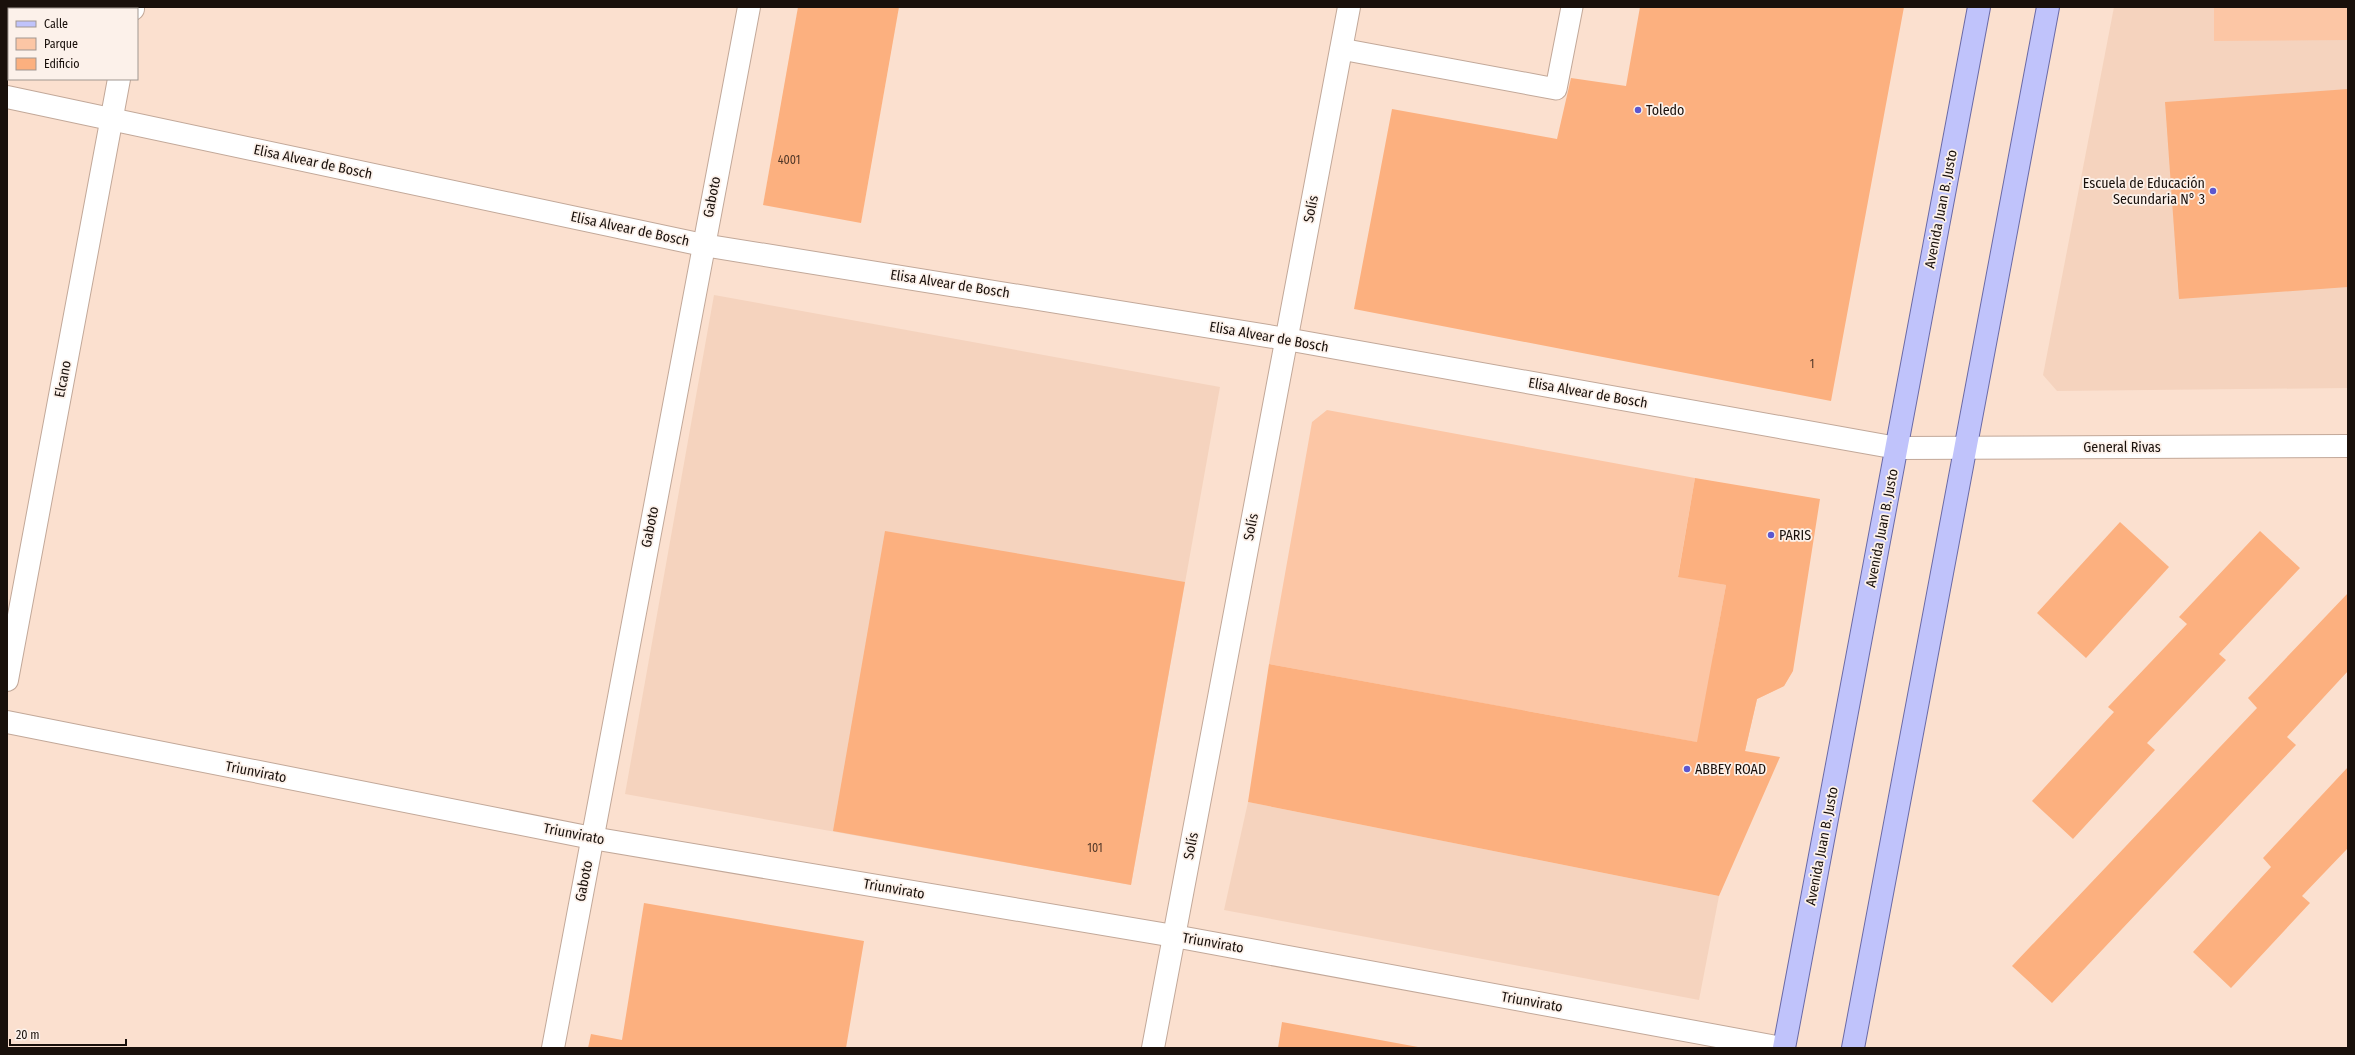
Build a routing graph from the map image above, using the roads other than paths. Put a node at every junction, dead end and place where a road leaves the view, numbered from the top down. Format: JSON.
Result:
{"nodes":[{"id":1,"x":749,"y":7,"type":"edge"},
{"id":2,"x":1349,"y":7,"type":"edge"},
{"id":3,"x":1572,"y":7,"type":"edge"},
{"id":4,"x":1979,"y":7,"type":"edge"},
{"id":5,"x":2048,"y":7,"type":"edge"},
{"id":6,"x":1341,"y":49,"type":"junction"},
{"id":7,"x":119,"y":80,"type":"edge"},
{"id":8,"x":7,"y":97,"type":"edge"},
{"id":9,"x":112,"y":119,"type":"junction"},
{"id":10,"x":702,"y":244,"type":"junction"},
{"id":11,"x":1286,"y":339,"type":"junction"},
{"id":12,"x":2348,"y":446,"type":"edge"},
{"id":13,"x":1966,"y":447,"type":"junction"},
{"id":14,"x":1896,"y":448,"type":"junction"},
{"id":15,"x":7,"y":680,"type":"edge"},
{"id":16,"x":7,"y":722,"type":"edge"},
{"id":17,"x":592,"y":838,"type":"junction"},
{"id":18,"x":1174,"y":936,"type":"junction"},
{"id":19,"x":553,"y":1048,"type":"edge"},
{"id":20,"x":1153,"y":1048,"type":"edge"},
{"id":21,"x":1783,"y":1048,"type":"edge"},
{"id":22,"x":1853,"y":1048,"type":"edge"}],
"edges":[{"from":1,"to":10,"type":"street","name":"Gaboto"},
{"from":2,"to":6,"type":"street","name":"Solís"},
{"from":3,"to":6,"type":"lane"},
{"from":4,"to":14,"type":"main road","name":"Avenida Juan B. Justo"},
{"from":5,"to":13,"type":"main road"},
{"from":6,"to":11,"type":"street","name":"Solís"},
{"from":7,"to":9,"type":"street","name":"Elcano"},
{"from":8,"to":9,"type":"street","name":"Elisa Alvear de Bosch"},
{"from":9,"to":10,"type":"street","name":"Elisa Alvear de Bosch"},
{"from":9,"to":15,"type":"street","name":"Elcano"},
{"from":10,"to":11,"type":"street","name":"Elisa Alvear de Bosch"},
{"from":10,"to":17,"type":"street","name":"Gaboto"},
{"from":11,"to":14,"type":"street","name":"Elisa Alvear de Bosch"},
{"from":11,"to":18,"type":"street","name":"Solís"},
{"from":12,"to":13,"type":"street","name":"General Rivas"},
{"from":13,"to":14,"type":"street","name":"General Rivas"},
{"from":13,"to":22,"type":"main road"},
{"from":14,"to":21,"type":"main road","name":"Avenida Juan B. Justo"},
{"from":16,"to":17,"type":"street","name":"Triunvirato"},
{"from":17,"to":18,"type":"street","name":"Triunvirato"},
{"from":17,"to":19,"type":"street","name":"Gaboto"},
{"from":18,"to":20,"type":"street","name":"Solís"},
{"from":18,"to":21,"type":"street","name":"Triunvirato"}]}
